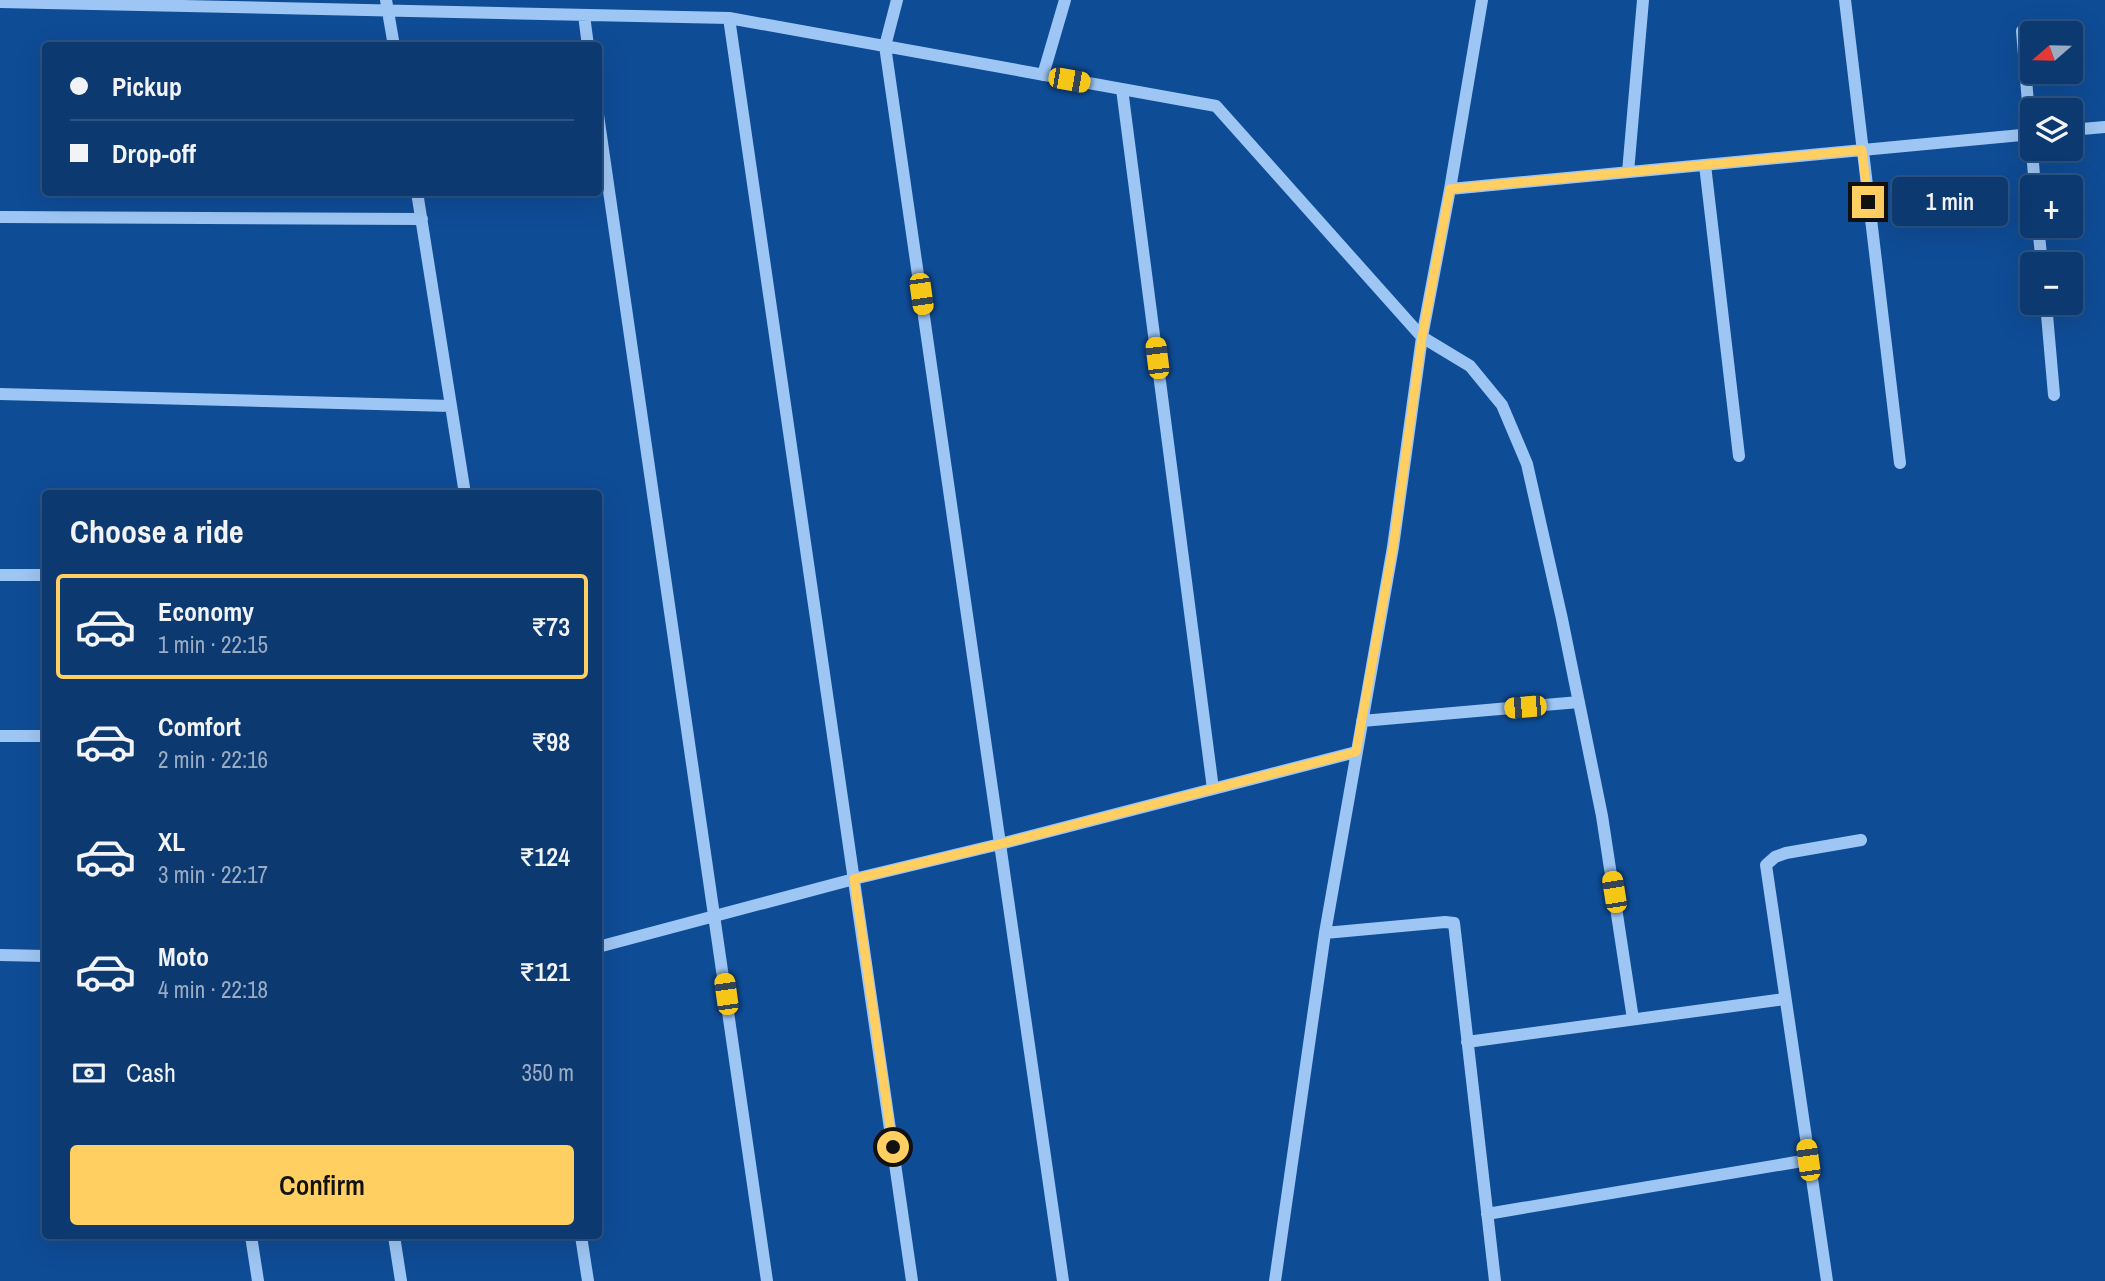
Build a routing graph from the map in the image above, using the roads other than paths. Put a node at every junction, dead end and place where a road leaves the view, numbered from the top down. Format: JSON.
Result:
{"nodes":[{"id":1,"x":897,"y":0,"type":"edge"},
{"id":2,"x":1065,"y":0,"type":"edge"},
{"id":3,"x":1482,"y":0,"type":"edge"},
{"id":4,"x":1643,"y":0,"type":"edge"},
{"id":5,"x":1844,"y":0,"type":"edge"},
{"id":6,"x":0,"y":2,"type":"edge"},
{"id":7,"x":387,"y":5,"type":"edge"},
{"id":8,"x":584,"y":15,"type":"junction"},
{"id":9,"x":729,"y":18,"type":"junction"},
{"id":10,"x":393,"y":42,"type":"edge"},
{"id":11,"x":587,"y":42,"type":"edge"},
{"id":12,"x":885,"y":46,"type":"junction"},
{"id":13,"x":1043,"y":75,"type":"junction"},
{"id":14,"x":1122,"y":89,"type":"junction"},
{"id":15,"x":2105,"y":127,"type":"edge"},
{"id":16,"x":2083,"y":129,"type":"edge"},
{"id":17,"x":2020,"y":135,"type":"edge"},
{"id":18,"x":602,"y":142,"type":"edge"},
{"id":19,"x":1862,"y":150,"type":"junction"},
{"id":20,"x":1705,"y":164,"type":"junction"},
{"id":21,"x":1628,"y":172,"type":"junction"},
{"id":22,"x":1450,"y":189,"type":"junction"},
{"id":23,"x":419,"y":196,"type":"edge"},
{"id":24,"x":0,"y":217,"type":"edge"},
{"id":25,"x":422,"y":219,"type":"junction"},
{"id":26,"x":2047,"y":315,"type":"edge"},
{"id":27,"x":1422,"y":337,"type":"junction"},
{"id":28,"x":0,"y":394,"type":"edge"},
{"id":29,"x":2054,"y":395,"type":"dead end"},
{"id":30,"x":451,"y":405,"type":"junction"},
{"id":31,"x":1739,"y":456,"type":"dead end"},
{"id":32,"x":1900,"y":463,"type":"dead end"},
{"id":33,"x":464,"y":490,"type":"edge"},
{"id":34,"x":0,"y":575,"type":"edge"},
{"id":35,"x":42,"y":575,"type":"edge"},
{"id":36,"x":1579,"y":702,"type":"junction"},
{"id":37,"x":1362,"y":721,"type":"junction"},
{"id":38,"x":0,"y":736,"type":"edge"},
{"id":39,"x":42,"y":736,"type":"edge"},
{"id":40,"x":1356,"y":752,"type":"junction"},
{"id":41,"x":1213,"y":789,"type":"junction"},
{"id":42,"x":1861,"y":840,"type":"dead end"},
{"id":43,"x":1000,"y":844,"type":"junction"},
{"id":44,"x":854,"y":879,"type":"junction"},
{"id":45,"x":715,"y":916,"type":"junction"},
{"id":46,"x":1325,"y":933,"type":"junction"},
{"id":47,"x":602,"y":946,"type":"edge"},
{"id":48,"x":0,"y":955,"type":"edge"},
{"id":49,"x":42,"y":956,"type":"edge"},
{"id":50,"x":1785,"y":999,"type":"junction"},
{"id":51,"x":1633,"y":1019,"type":"junction"},
{"id":52,"x":1467,"y":1042,"type":"junction"},
{"id":53,"x":1808,"y":1160,"type":"junction"},
{"id":54,"x":1487,"y":1214,"type":"junction"},
{"id":55,"x":251,"y":1239,"type":"edge"},
{"id":56,"x":394,"y":1239,"type":"edge"},
{"id":57,"x":581,"y":1239,"type":"edge"},
{"id":58,"x":258,"y":1281,"type":"edge"},
{"id":59,"x":401,"y":1281,"type":"edge"},
{"id":60,"x":588,"y":1281,"type":"edge"},
{"id":61,"x":767,"y":1281,"type":"edge"},
{"id":62,"x":912,"y":1281,"type":"edge"},
{"id":63,"x":1063,"y":1281,"type":"edge"},
{"id":64,"x":1275,"y":1281,"type":"edge"},
{"id":65,"x":1495,"y":1281,"type":"edge"},
{"id":66,"x":1827,"y":1281,"type":"edge"}],
"edges":[{"from":1,"to":12,"type":"street"},
{"from":2,"to":13,"type":"street"},
{"from":3,"to":22,"type":"street"},
{"from":4,"to":21,"type":"street"},
{"from":5,"to":19,"type":"street"},
{"from":6,"to":7,"type":"street"},
{"from":7,"to":8,"type":"street"},
{"from":7,"to":10,"type":"street"},
{"from":8,"to":9,"type":"street"},
{"from":8,"to":11,"type":"street"},
{"from":9,"to":12,"type":"street"},
{"from":9,"to":44,"type":"street"},
{"from":12,"to":13,"type":"street"},
{"from":12,"to":43,"type":"street"},
{"from":13,"to":14,"type":"street"},
{"from":14,"to":27,"type":"street"},
{"from":14,"to":41,"type":"street"},
{"from":15,"to":16,"type":"street"},
{"from":17,"to":19,"type":"street"},
{"from":18,"to":45,"type":"street"},
{"from":19,"to":20,"type":"street"},
{"from":19,"to":32,"type":"street"},
{"from":20,"to":21,"type":"street"},
{"from":20,"to":31,"type":"street"},
{"from":21,"to":22,"type":"street"},
{"from":22,"to":27,"type":"street"},
{"from":23,"to":25,"type":"street"},
{"from":24,"to":25,"type":"street"},
{"from":25,"to":30,"type":"street"},
{"from":26,"to":29,"type":"street"},
{"from":27,"to":36,"type":"street"},
{"from":27,"to":37,"type":"street"},
{"from":28,"to":30,"type":"street"},
{"from":30,"to":33,"type":"street"},
{"from":34,"to":35,"type":"street"},
{"from":36,"to":37,"type":"street"},
{"from":36,"to":51,"type":"street"},
{"from":37,"to":40,"type":"street"},
{"from":38,"to":39,"type":"street"},
{"from":40,"to":41,"type":"street"},
{"from":40,"to":46,"type":"street"},
{"from":41,"to":43,"type":"street"},
{"from":42,"to":50,"type":"street"},
{"from":43,"to":44,"type":"street"},
{"from":43,"to":63,"type":"street"},
{"from":44,"to":45,"type":"street"},
{"from":44,"to":62,"type":"street"},
{"from":45,"to":47,"type":"street"},
{"from":45,"to":61,"type":"street"},
{"from":46,"to":52,"type":"street"},
{"from":46,"to":64,"type":"street"},
{"from":48,"to":49,"type":"street"},
{"from":50,"to":51,"type":"street"},
{"from":50,"to":53,"type":"street"},
{"from":51,"to":52,"type":"street"},
{"from":52,"to":54,"type":"street"},
{"from":53,"to":54,"type":"street"},
{"from":53,"to":66,"type":"street"},
{"from":54,"to":65,"type":"street"},
{"from":55,"to":58,"type":"street"},
{"from":56,"to":59,"type":"street"},
{"from":57,"to":60,"type":"street"}]}
